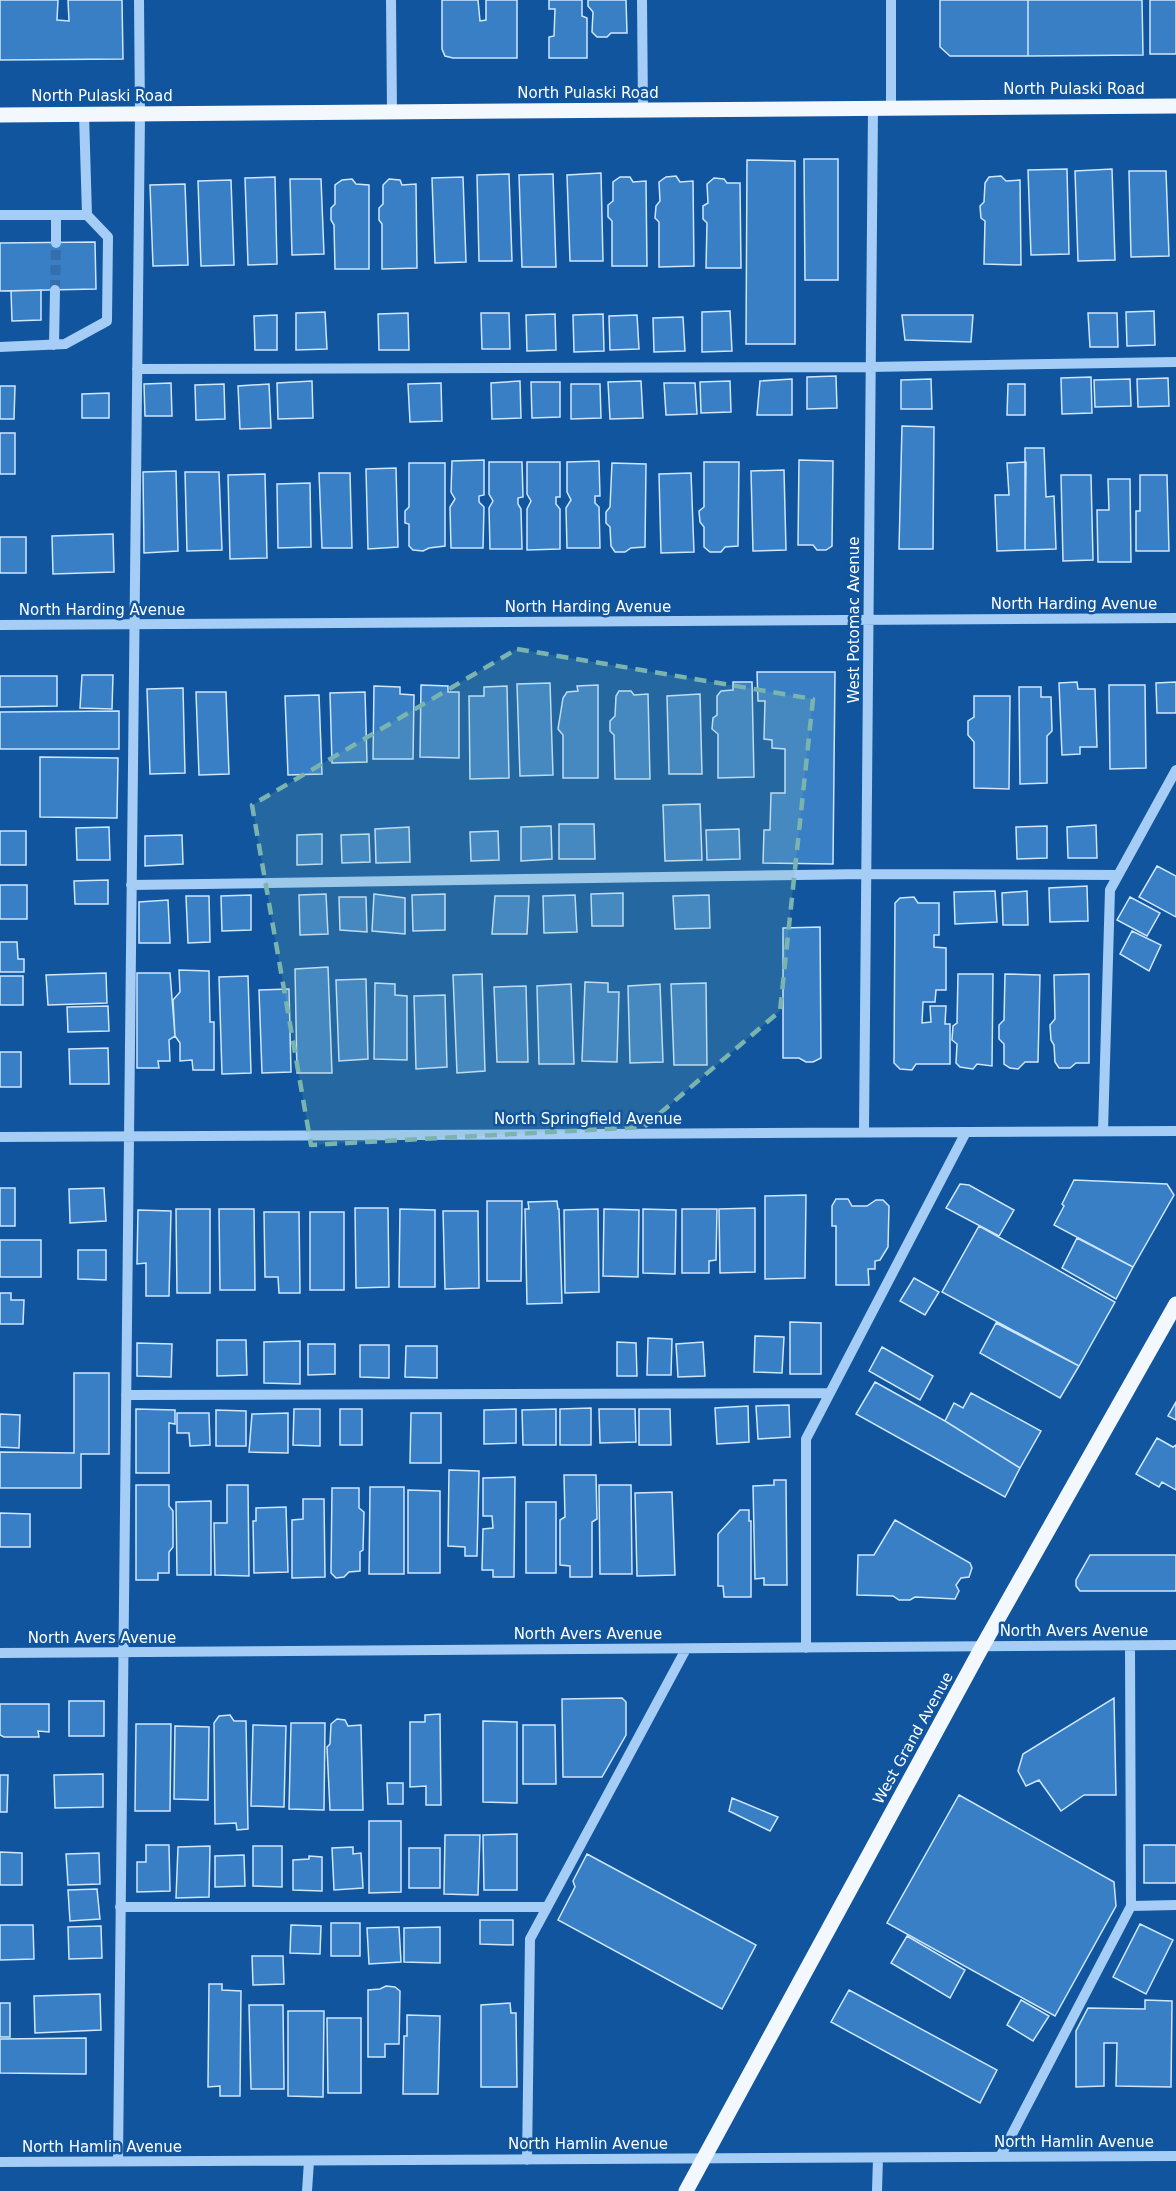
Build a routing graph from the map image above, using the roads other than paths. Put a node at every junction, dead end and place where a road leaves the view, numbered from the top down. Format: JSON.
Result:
{"nodes":[{"id":1,"x":139,"y":0,"type":"edge"},
{"id":2,"x":391,"y":0,"type":"edge"},
{"id":3,"x":642,"y":0,"type":"edge"},
{"id":4,"x":891,"y":0,"type":"edge"},
{"id":5,"x":1176,"y":106,"type":"edge"},
{"id":6,"x":873,"y":109,"type":"junction"},
{"id":7,"x":891,"y":109,"type":"junction"},
{"id":8,"x":643,"y":110,"type":"junction"},
{"id":9,"x":392,"y":112,"type":"junction"},
{"id":10,"x":84,"y":114,"type":"junction"},
{"id":11,"x":140,"y":114,"type":"junction"},
{"id":12,"x":0,"y":115,"type":"edge"},
{"id":13,"x":56,"y":215,"type":"junction"},
{"id":14,"x":87,"y":215,"type":"junction"},
{"id":15,"x":0,"y":216,"type":"edge"},
{"id":16,"x":56,"y":243,"type":"tunnel mouth"},
{"id":17,"x":55,"y":290,"type":"tunnel mouth"},
{"id":18,"x":54,"y":345,"type":"junction"},
{"id":19,"x":0,"y":347,"type":"edge"},
{"id":20,"x":1176,"y":362,"type":"edge"},
{"id":21,"x":870,"y":367,"type":"junction"},
{"id":22,"x":137,"y":369,"type":"junction"},
{"id":23,"x":1176,"y":618,"type":"edge"},
{"id":24,"x":869,"y":620,"type":"junction"},
{"id":25,"x":134,"y":624,"type":"junction"},
{"id":26,"x":0,"y":625,"type":"edge"},
{"id":27,"x":1176,"y":770,"type":"edge"},
{"id":28,"x":867,"y":874,"type":"junction"},
{"id":29,"x":1118,"y":875,"type":"junction"},
{"id":30,"x":131,"y":885,"type":"junction"},
{"id":31,"x":1103,"y":1131,"type":"junction"},
{"id":32,"x":1176,"y":1131,"type":"edge"},
{"id":33,"x":864,"y":1132,"type":"junction"},
{"id":34,"x":966,"y":1132,"type":"junction"},
{"id":35,"x":129,"y":1136,"type":"junction"},
{"id":36,"x":0,"y":1137,"type":"edge"},
{"id":37,"x":1176,"y":1304,"type":"edge"},
{"id":38,"x":830,"y":1393,"type":"junction"},
{"id":39,"x":126,"y":1395,"type":"junction"},
{"id":40,"x":1176,"y":1645,"type":"edge"},
{"id":41,"x":1130,"y":1646,"type":"junction"},
{"id":42,"x":982,"y":1647,"type":"junction"},
{"id":43,"x":686,"y":1648,"type":"junction"},
{"id":44,"x":806,"y":1648,"type":"junction"},
{"id":45,"x":0,"y":1653,"type":"edge"},
{"id":46,"x":123,"y":1653,"type":"junction"},
{"id":47,"x":1176,"y":1905,"type":"edge"},
{"id":48,"x":1131,"y":1906,"type":"junction"},
{"id":49,"x":120,"y":1907,"type":"junction"},
{"id":50,"x":547,"y":1907,"type":"junction"},
{"id":51,"x":1176,"y":2156,"type":"edge"},
{"id":52,"x":1000,"y":2157,"type":"junction"},
{"id":53,"x":878,"y":2158,"type":"junction"},
{"id":54,"x":704,"y":2159,"type":"junction"},
{"id":55,"x":527,"y":2160,"type":"junction"},
{"id":56,"x":118,"y":2161,"type":"junction"},
{"id":57,"x":309,"y":2161,"type":"junction"},
{"id":58,"x":0,"y":2162,"type":"edge"},
{"id":59,"x":307,"y":2191,"type":"edge"},
{"id":60,"x":686,"y":2191,"type":"edge"},
{"id":61,"x":877,"y":2191,"type":"edge"}],
"edges":[{"from":1,"to":11,"type":"street"},
{"from":2,"to":9,"type":"street"},
{"from":3,"to":8,"type":"street"},
{"from":4,"to":7,"type":"street"},
{"from":5,"to":7,"type":"main road","name":"North Pulaski Road"},
{"from":6,"to":7,"type":"main road","name":"North Pulaski Road"},
{"from":6,"to":8,"type":"main road","name":"North Pulaski Road"},
{"from":6,"to":21,"type":"street","name":"West Potomac Avenue"},
{"from":8,"to":9,"type":"main road","name":"North Pulaski Road"},
{"from":9,"to":11,"type":"main road","name":"North Pulaski Road"},
{"from":10,"to":11,"type":"main road","name":"North Pulaski Road"},
{"from":10,"to":12,"type":"main road","name":"North Pulaski Road"},
{"from":10,"to":14,"type":"street"},
{"from":11,"to":22,"type":"street"},
{"from":13,"to":14,"type":"street"},
{"from":13,"to":15,"type":"street"},
{"from":13,"to":16,"type":"street"},
{"from":14,"to":18,"type":"street"},
{"from":17,"to":18,"type":"street"},
{"from":18,"to":19,"type":"street"},
{"from":20,"to":21,"type":"street"},
{"from":21,"to":22,"type":"street"},
{"from":21,"to":24,"type":"street","name":"West Potomac Avenue"},
{"from":22,"to":25,"type":"street"},
{"from":23,"to":24,"type":"street","name":"North Harding Avenue"},
{"from":24,"to":25,"type":"street","name":"North Harding Avenue"},
{"from":24,"to":28,"type":"street","name":"West Potomac Avenue"},
{"from":25,"to":26,"type":"street","name":"North Harding Avenue"},
{"from":25,"to":30,"type":"street"},
{"from":27,"to":29,"type":"street"},
{"from":28,"to":29,"type":"street"},
{"from":28,"to":30,"type":"street"},
{"from":28,"to":33,"type":"street","name":"West Potomac Avenue"},
{"from":29,"to":31,"type":"street"},
{"from":30,"to":35,"type":"street"},
{"from":31,"to":32,"type":"street","name":"North Springfield Avenue"},
{"from":31,"to":34,"type":"street","name":"North Springfield Avenue"},
{"from":33,"to":34,"type":"street","name":"North Springfield Avenue"},
{"from":33,"to":35,"type":"street","name":"North Springfield Avenue"},
{"from":34,"to":38,"type":"street"},
{"from":35,"to":36,"type":"street","name":"North Springfield Avenue"},
{"from":35,"to":39,"type":"street"},
{"from":37,"to":42,"type":"main road","name":"West Grand Avenue"},
{"from":38,"to":39,"type":"street"},
{"from":38,"to":44,"type":"street"},
{"from":39,"to":46,"type":"street"},
{"from":40,"to":41,"type":"street","name":"North Avers Avenue"},
{"from":41,"to":42,"type":"street","name":"North Avers Avenue"},
{"from":41,"to":48,"type":"street"},
{"from":42,"to":44,"type":"street","name":"North Avers Avenue"},
{"from":42,"to":54,"type":"main road","name":"West Grand Avenue"},
{"from":43,"to":44,"type":"street","name":"North Avers Avenue"},
{"from":43,"to":46,"type":"street","name":"North Avers Avenue"},
{"from":43,"to":50,"type":"street"},
{"from":45,"to":46,"type":"street","name":"North Avers Avenue"},
{"from":46,"to":49,"type":"street"},
{"from":47,"to":48,"type":"street"},
{"from":48,"to":52,"type":"street"},
{"from":49,"to":50,"type":"street"},
{"from":49,"to":56,"type":"street"},
{"from":50,"to":55,"type":"street"},
{"from":51,"to":52,"type":"street","name":"North Hamlin Avenue"},
{"from":52,"to":53,"type":"street","name":"North Hamlin Avenue"},
{"from":53,"to":54,"type":"street","name":"North Hamlin Avenue"},
{"from":53,"to":61,"type":"street"},
{"from":54,"to":55,"type":"street","name":"North Hamlin Avenue"},
{"from":54,"to":60,"type":"main road","name":"West Grand Avenue"},
{"from":55,"to":57,"type":"street","name":"North Hamlin Avenue"},
{"from":56,"to":57,"type":"street","name":"North Hamlin Avenue"},
{"from":56,"to":58,"type":"street","name":"North Hamlin Avenue"},
{"from":57,"to":59,"type":"street"}]}
